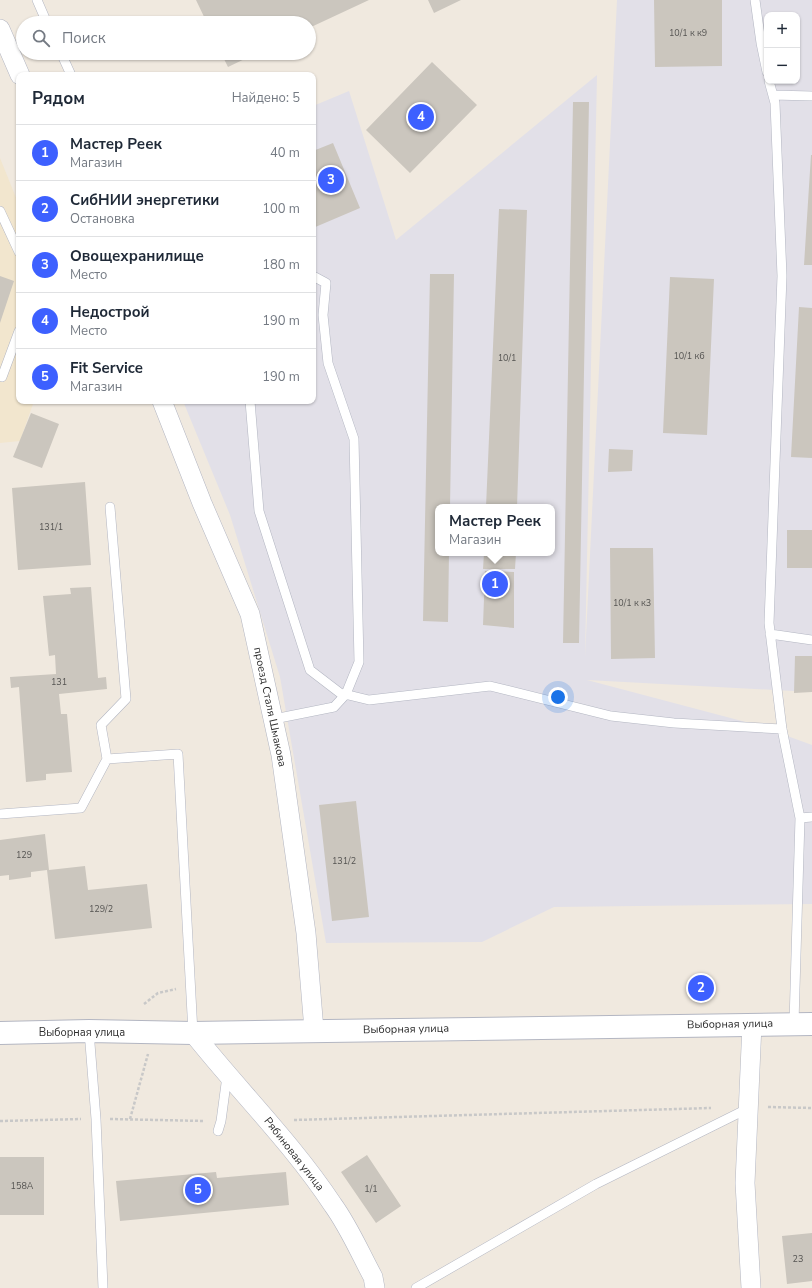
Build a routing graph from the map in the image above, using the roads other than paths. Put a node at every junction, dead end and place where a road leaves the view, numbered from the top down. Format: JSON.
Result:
{"nodes":[{"id":1,"x":37,"y":0,"type":"edge"},
{"id":2,"x":755,"y":0,"type":"edge"},
{"id":3,"x":44,"y":16,"type":"edge"},
{"id":4,"x":0,"y":29,"type":"edge"},
{"id":5,"x":764,"y":58,"type":"edge"},
{"id":6,"x":64,"y":60,"type":"edge"},
{"id":7,"x":19,"y":72,"type":"edge"},
{"id":8,"x":70,"y":72,"type":"edge"},
{"id":9,"x":770,"y":84,"type":"edge"},
{"id":10,"x":773,"y":95,"type":"junction"},
{"id":11,"x":812,"y":96,"type":"edge"},
{"id":12,"x":0,"y":211,"type":"edge"},
{"id":13,"x":16,"y":246,"type":"edge"},
{"id":14,"x":316,"y":278,"type":"edge"},
{"id":15,"x":16,"y":339,"type":"edge"},
{"id":16,"x":0,"y":376,"type":"edge"},
{"id":17,"x":163,"y":404,"type":"edge"},
{"id":18,"x":250,"y":404,"type":"edge"},
{"id":19,"x":110,"y":507,"type":"dead end"},
{"id":20,"x":770,"y":634,"type":"junction"},
{"id":21,"x":812,"y":640,"type":"edge"},
{"id":22,"x":346,"y":694,"type":"junction"},
{"id":23,"x":274,"y":719,"type":"junction"},
{"id":24,"x":782,"y":728,"type":"junction"},
{"id":25,"x":107,"y":759,"type":"junction"},
{"id":26,"x":0,"y":814,"type":"edge"},
{"id":27,"x":812,"y":817,"type":"edge"},
{"id":28,"x":800,"y":818,"type":"junction"},
{"id":29,"x":803,"y":1023,"type":"edge"},
{"id":30,"x":752,"y":1024,"type":"junction"},
{"id":31,"x":314,"y":1030,"type":"junction"},
{"id":32,"x":89,"y":1031,"type":"junction"},
{"id":33,"x":0,"y":1033,"type":"edge"},
{"id":34,"x":193,"y":1033,"type":"junction"},
{"id":35,"x":227,"y":1076,"type":"junction"},
{"id":36,"x":750,"y":1107,"type":"junction"},
{"id":37,"x":218,"y":1130,"type":"dead end"},
{"id":38,"x":103,"y":1288,"type":"edge"},
{"id":39,"x":375,"y":1288,"type":"edge"},
{"id":40,"x":416,"y":1288,"type":"edge"},
{"id":41,"x":751,"y":1288,"type":"edge"}],
"edges":[{"from":1,"to":3,"type":"lane"},
{"from":2,"to":5,"type":"lane"},
{"from":4,"to":7,"type":"street"},
{"from":6,"to":8,"type":"lane"},
{"from":9,"to":10,"type":"lane"},
{"from":10,"to":11,"type":"lane"},
{"from":10,"to":20,"type":"lane"},
{"from":12,"to":13,"type":"lane"},
{"from":14,"to":22,"type":"lane"},
{"from":15,"to":16,"type":"lane"},
{"from":17,"to":23,"type":"street","name":"проезд Сталя Шмакова"},
{"from":18,"to":22,"type":"lane"},
{"from":19,"to":25,"type":"lane"},
{"from":20,"to":21,"type":"lane"},
{"from":20,"to":24,"type":"lane"},
{"from":22,"to":23,"type":"lane"},
{"from":22,"to":24,"type":"lane"},
{"from":23,"to":31,"type":"street","name":"проезд Сталя Шмакова"},
{"from":24,"to":28,"type":"lane"},
{"from":25,"to":26,"type":"lane"},
{"from":25,"to":34,"type":"lane"},
{"from":27,"to":28,"type":"lane"},
{"from":28,"to":29,"type":"lane"},
{"from":29,"to":30,"type":"main road","name":"Выборная улица"},
{"from":30,"to":31,"type":"main road","name":"Выборная улица"},
{"from":30,"to":36,"type":"street"},
{"from":31,"to":34,"type":"main road","name":"Выборная улица"},
{"from":32,"to":33,"type":"main road","name":"Выборная улица"},
{"from":32,"to":34,"type":"main road","name":"Выборная улица"},
{"from":32,"to":38,"type":"lane"},
{"from":34,"to":35,"type":"street","name":"Рябиновая улица"},
{"from":35,"to":37,"type":"lane"},
{"from":35,"to":39,"type":"street","name":"Рябиновая улица"},
{"from":36,"to":40,"type":"lane"},
{"from":36,"to":41,"type":"street"}]}
